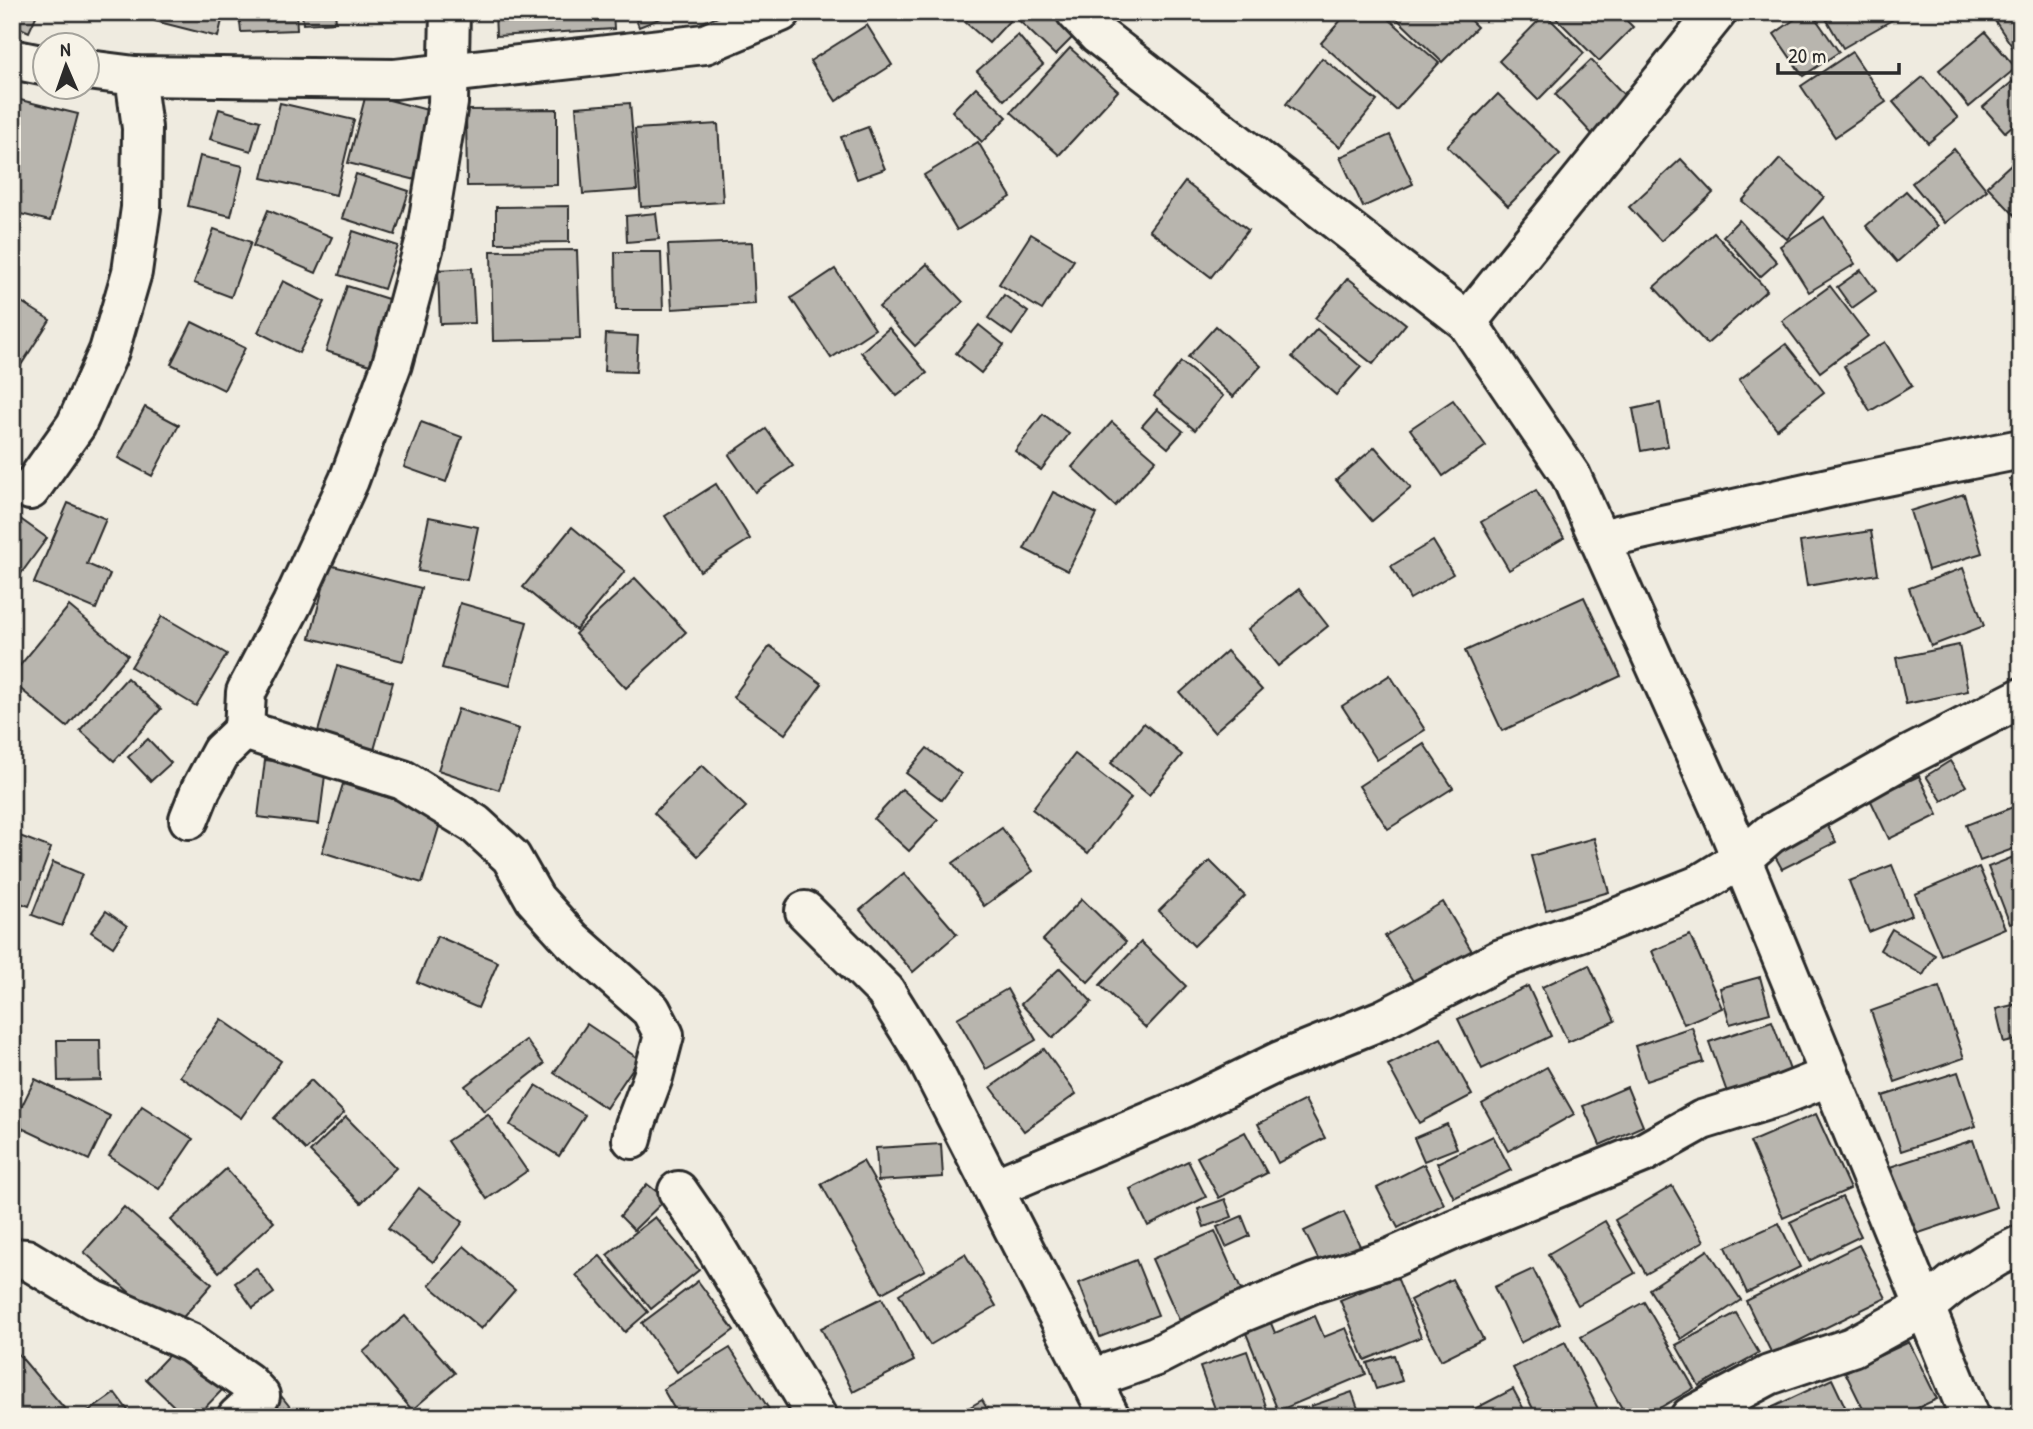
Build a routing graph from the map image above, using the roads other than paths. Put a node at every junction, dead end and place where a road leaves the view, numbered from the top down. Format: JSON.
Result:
{"nodes":[{"id":1,"x":450,"y":12,"type":"edge"},
{"id":2,"x":781,"y":12,"type":"edge"},
{"id":3,"x":1076,"y":12,"type":"edge"},
{"id":4,"x":1717,"y":12,"type":"edge"},
{"id":5,"x":12,"y":59,"type":"edge"},
{"id":6,"x":32,"y":63,"type":"edge"},
{"id":7,"x":102,"y":72,"type":"edge"},
{"id":8,"x":449,"y":73,"type":"junction"},
{"id":9,"x":135,"y":76,"type":"junction"},
{"id":10,"x":1467,"y":322,"type":"junction"},
{"id":11,"x":2021,"y":449,"type":"edge"},
{"id":12,"x":30,"y":490,"type":"dead end"},
{"id":13,"x":1600,"y":539,"type":"junction"},
{"id":14,"x":2021,"y":698,"type":"edge"},
{"id":15,"x":244,"y":730,"type":"junction"},
{"id":16,"x":189,"y":819,"type":"dead end"},
{"id":17,"x":1741,"y":859,"type":"junction"},
{"id":18,"x":805,"y":911,"type":"dead end"},
{"id":19,"x":1830,"y":1076,"type":"junction"},
{"id":20,"x":632,"y":1139,"type":"dead end"},
{"id":21,"x":994,"y":1188,"type":"junction"},
{"id":22,"x":678,"y":1191,"type":"dead end"},
{"id":23,"x":2021,"y":1245,"type":"edge"},
{"id":24,"x":12,"y":1258,"type":"edge"},
{"id":25,"x":1926,"y":1307,"type":"junction"},
{"id":26,"x":1091,"y":1379,"type":"junction"},
{"id":27,"x":237,"y":1417,"type":"edge"},
{"id":28,"x":817,"y":1417,"type":"edge"},
{"id":29,"x":1110,"y":1417,"type":"edge"},
{"id":30,"x":1690,"y":1417,"type":"edge"},
{"id":31,"x":1970,"y":1417,"type":"edge"}],
"edges":[{"from":1,"to":8,"type":"street"},
{"from":2,"to":8,"type":"street"},
{"from":3,"to":10,"type":"street"},
{"from":4,"to":10,"type":"street"},
{"from":5,"to":6,"type":"street"},
{"from":7,"to":9,"type":"street"},
{"from":8,"to":9,"type":"street"},
{"from":8,"to":15,"type":"street"},
{"from":9,"to":12,"type":"street"},
{"from":10,"to":13,"type":"street"},
{"from":11,"to":13,"type":"street"},
{"from":13,"to":17,"type":"street"},
{"from":14,"to":17,"type":"street"},
{"from":15,"to":16,"type":"street"},
{"from":15,"to":20,"type":"street"},
{"from":17,"to":19,"type":"street"},
{"from":17,"to":21,"type":"street"},
{"from":18,"to":21,"type":"street"},
{"from":19,"to":25,"type":"street"},
{"from":19,"to":26,"type":"street"},
{"from":21,"to":26,"type":"street"},
{"from":22,"to":28,"type":"street"},
{"from":23,"to":25,"type":"street"},
{"from":24,"to":27,"type":"street"},
{"from":25,"to":30,"type":"street"},
{"from":25,"to":31,"type":"street"},
{"from":26,"to":29,"type":"street"}]}
